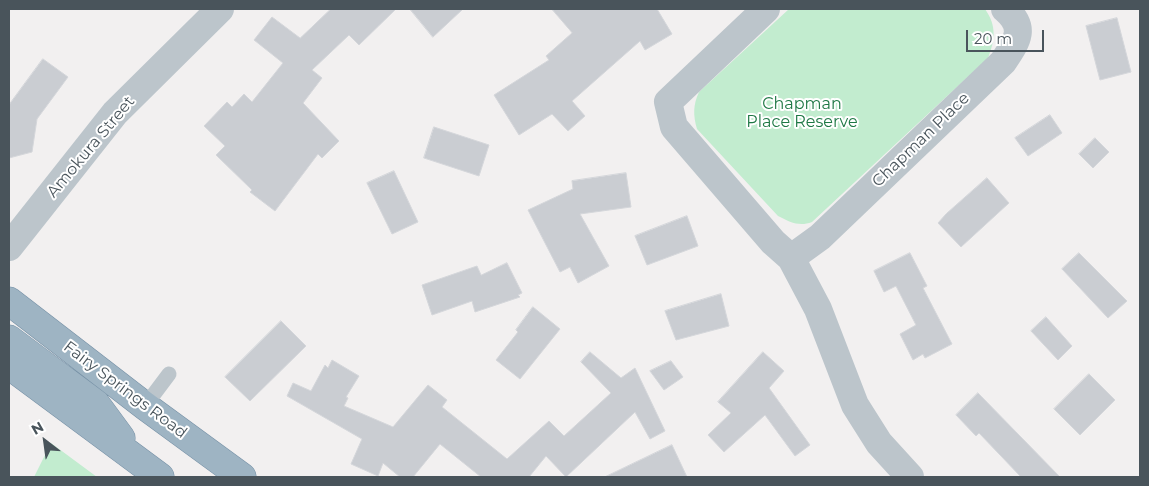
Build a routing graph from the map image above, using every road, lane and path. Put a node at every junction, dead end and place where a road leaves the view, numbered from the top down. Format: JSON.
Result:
{"nodes":[{"id":1,"x":220,"y":9,"type":"edge"},
{"id":2,"x":766,"y":9,"type":"edge"},
{"id":3,"x":1004,"y":9,"type":"edge"},
{"id":4,"x":9,"y":247,"type":"edge"},
{"id":5,"x":791,"y":258,"type":"junction"},
{"id":6,"x":9,"y":301,"type":"edge"},
{"id":7,"x":9,"y":338,"type":"edge"},
{"id":8,"x":9,"y":365,"type":"edge"},
{"id":9,"x":169,"y":374,"type":"dead end"},
{"id":10,"x":145,"y":406,"type":"junction"},
{"id":11,"x":138,"y":461,"type":"junction"},
{"id":12,"x":160,"y":477,"type":"edge"},
{"id":13,"x":242,"y":477,"type":"edge"},
{"id":14,"x":910,"y":477,"type":"edge"}],
"edges":[{"from":1,"to":4,"type":"street","name":"Amokura Street"},
{"from":2,"to":5,"type":"street"},
{"from":3,"to":5,"type":"street","name":"Chapman Place"},
{"from":5,"to":14,"type":"street"},
{"from":6,"to":10,"type":"highway","name":"Fairy Springs Road"},
{"from":7,"to":11,"type":"highway"},
{"from":8,"to":11,"type":"highway"},
{"from":9,"to":10,"type":"lane"},
{"from":10,"to":13,"type":"highway","name":"Fairy Springs Road"},
{"from":11,"to":12,"type":"highway"}]}
